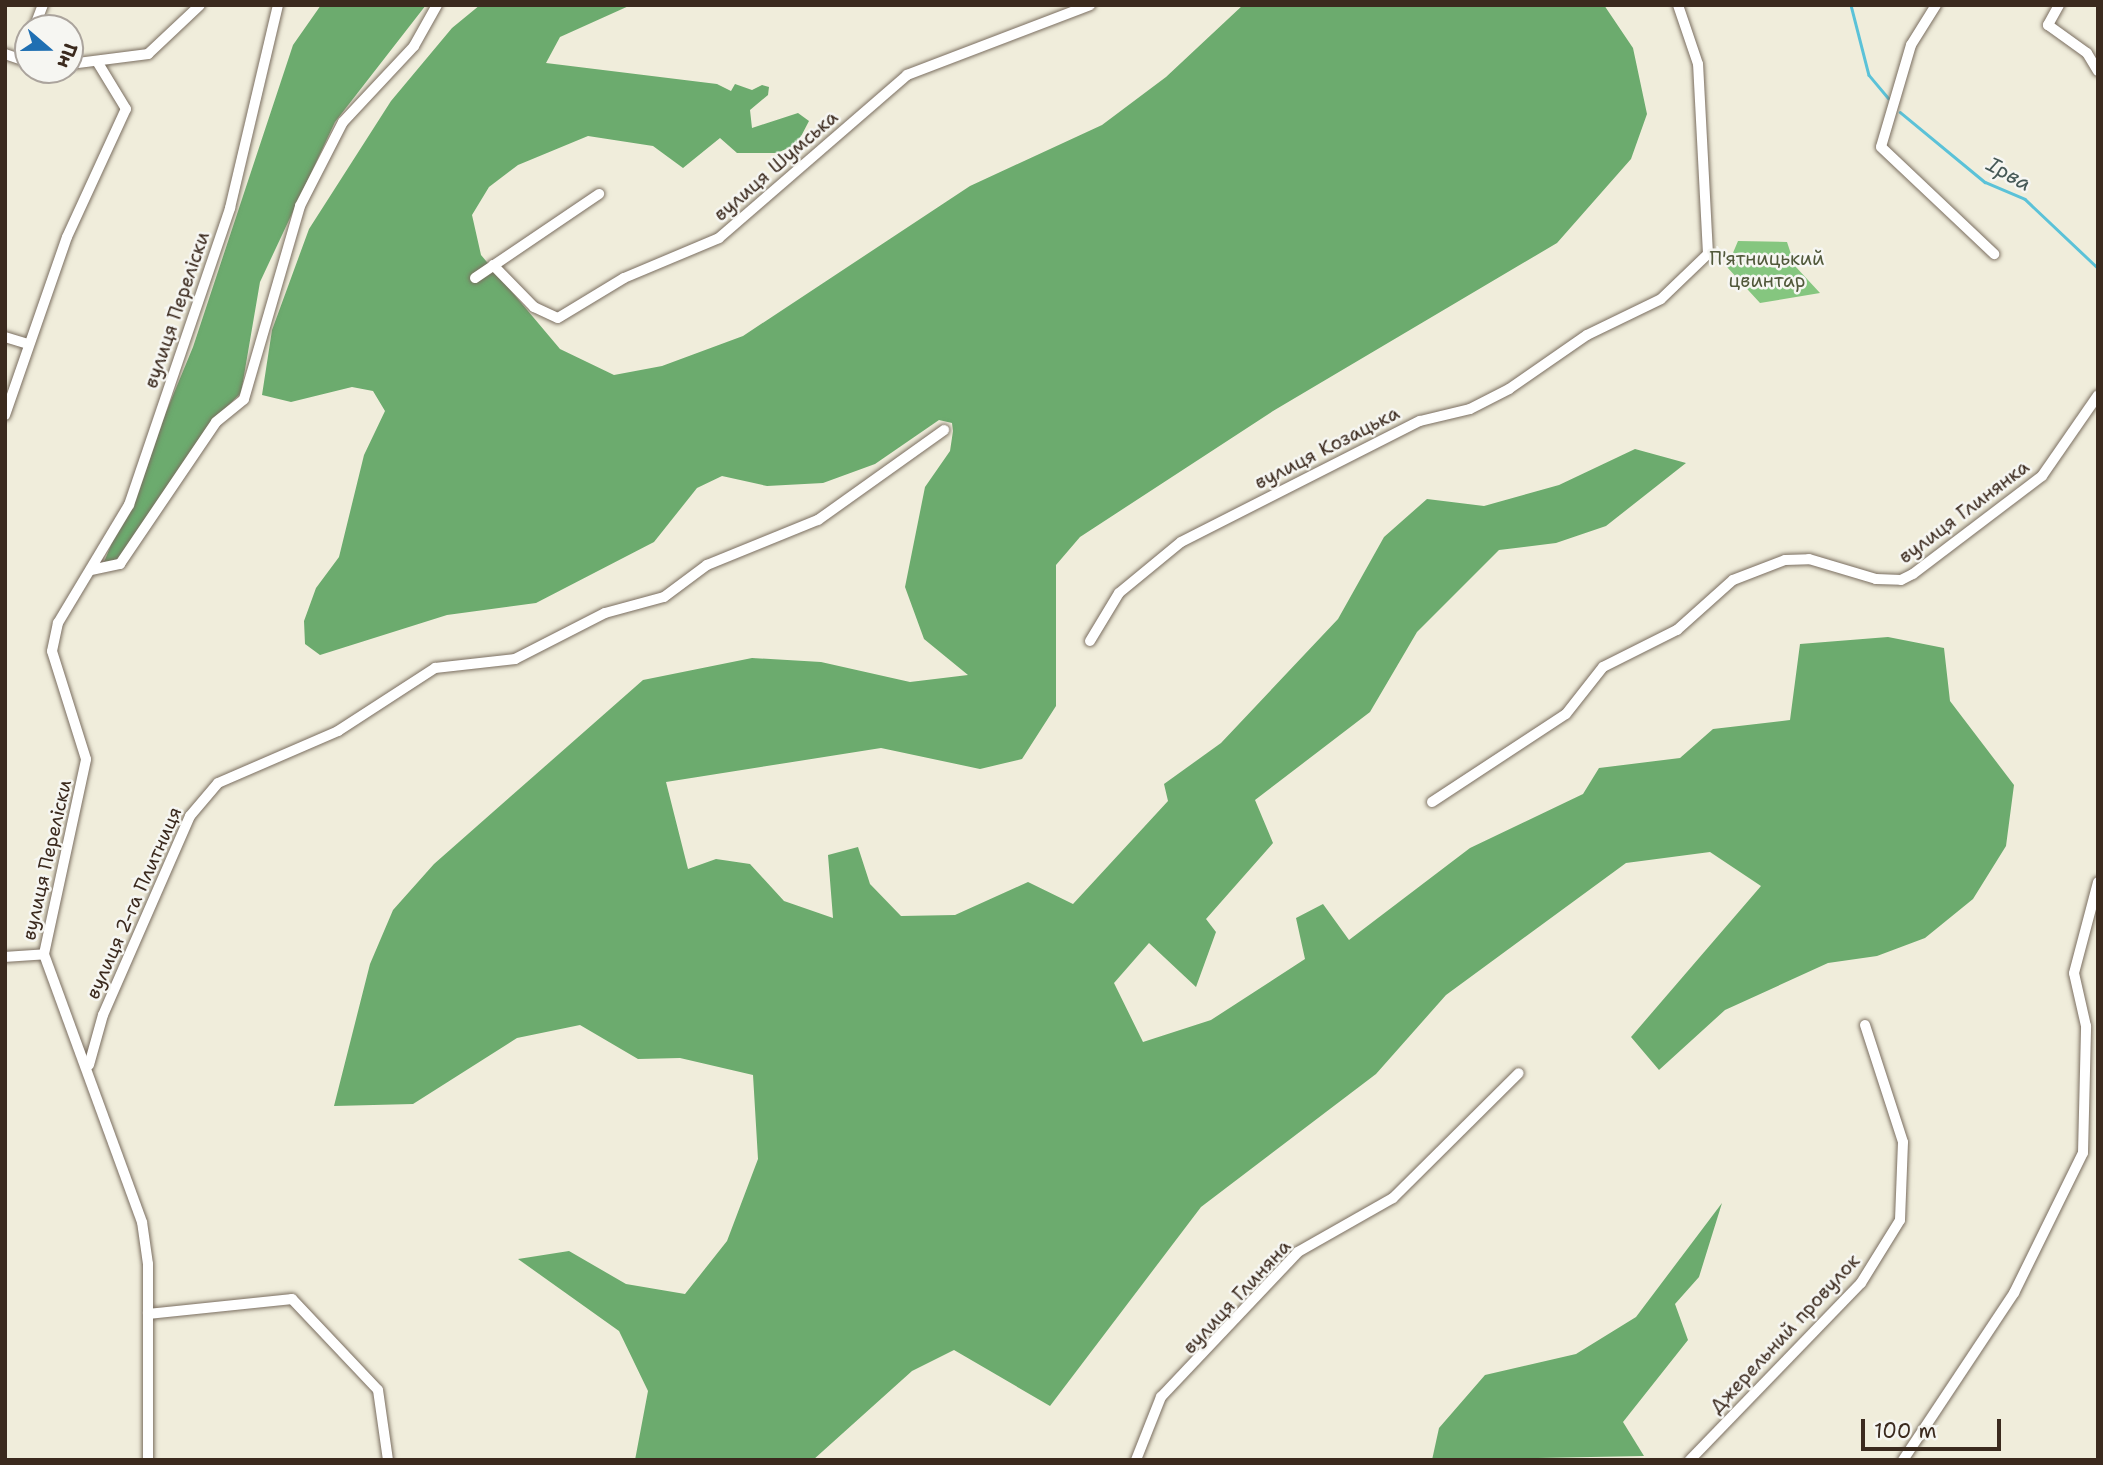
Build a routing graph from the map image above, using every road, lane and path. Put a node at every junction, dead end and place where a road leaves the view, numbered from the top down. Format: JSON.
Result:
{"nodes":[{"id":1,"x":201,"y":5,"type":"edge"},
{"id":2,"x":278,"y":5,"type":"edge"},
{"id":3,"x":437,"y":5,"type":"edge"},
{"id":4,"x":1090,"y":5,"type":"edge"},
{"id":5,"x":1678,"y":5,"type":"edge"},
{"id":6,"x":1936,"y":5,"type":"edge"},
{"id":7,"x":2059,"y":5,"type":"edge"},
{"id":8,"x":98,"y":63,"type":"junction"},
{"id":9,"x":84,"y":64,"type":"edge"},
{"id":10,"x":2098,"y":71,"type":"edge"},
{"id":11,"x":599,"y":194,"type":"dead end"},
{"id":12,"x":1994,"y":254,"type":"dead end"},
{"id":13,"x":493,"y":265,"type":"junction"},
{"id":14,"x":475,"y":278,"type":"dead end"},
{"id":15,"x":5,"y":337,"type":"edge"},
{"id":16,"x":28,"y":344,"type":"junction"},
{"id":17,"x":2098,"y":395,"type":"edge"},
{"id":18,"x":5,"y":415,"type":"edge"},
{"id":19,"x":944,"y":430,"type":"dead end"},
{"id":20,"x":91,"y":570,"type":"junction"},
{"id":21,"x":1090,"y":640,"type":"dead end"},
{"id":22,"x":1433,"y":802,"type":"dead end"},
{"id":23,"x":2098,"y":882,"type":"edge"},
{"id":24,"x":44,"y":954,"type":"junction"},
{"id":25,"x":5,"y":957,"type":"edge"},
{"id":26,"x":1865,"y":1026,"type":"dead end"},
{"id":27,"x":89,"y":1065,"type":"junction"},
{"id":28,"x":1519,"y":1073,"type":"dead end"},
{"id":29,"x":148,"y":1314,"type":"junction"},
{"id":30,"x":148,"y":1460,"type":"edge"},
{"id":31,"x":388,"y":1460,"type":"edge"},
{"id":32,"x":1136,"y":1460,"type":"edge"},
{"id":33,"x":1690,"y":1460,"type":"edge"},
{"id":34,"x":1903,"y":1460,"type":"edge"}],
"edges":[{"from":1,"to":8,"type":"street"},
{"from":2,"to":20,"type":"street","name":"вулиця Переліски"},
{"from":3,"to":20,"type":"street"},
{"from":4,"to":13,"type":"street","name":"вулиця Шумська"},
{"from":5,"to":21,"type":"street","name":"вулиця Козацька"},
{"from":6,"to":12,"type":"street"},
{"from":7,"to":10,"type":"street"},
{"from":8,"to":9,"type":"street"},
{"from":8,"to":16,"type":"street"},
{"from":11,"to":13,"type":"street"},
{"from":13,"to":14,"type":"street"},
{"from":15,"to":16,"type":"street"},
{"from":16,"to":18,"type":"street"},
{"from":17,"to":22,"type":"street","name":"вулиця Глинянка"},
{"from":19,"to":27,"type":"street","name":"вулиця 2-га Плитниця"},
{"from":20,"to":24,"type":"street","name":"вулиця Переліски"},
{"from":23,"to":34,"type":"street"},
{"from":24,"to":25,"type":"street"},
{"from":24,"to":27,"type":"street","name":"вулиця Переліски"},
{"from":26,"to":33,"type":"street","name":"Джерельний провулок"},
{"from":27,"to":29,"type":"street","name":"вулиця Переліски"},
{"from":28,"to":32,"type":"street","name":"вулиця Глиняна"},
{"from":29,"to":30,"type":"street","name":"вулиця Переліски"},
{"from":29,"to":31,"type":"street"}]}
